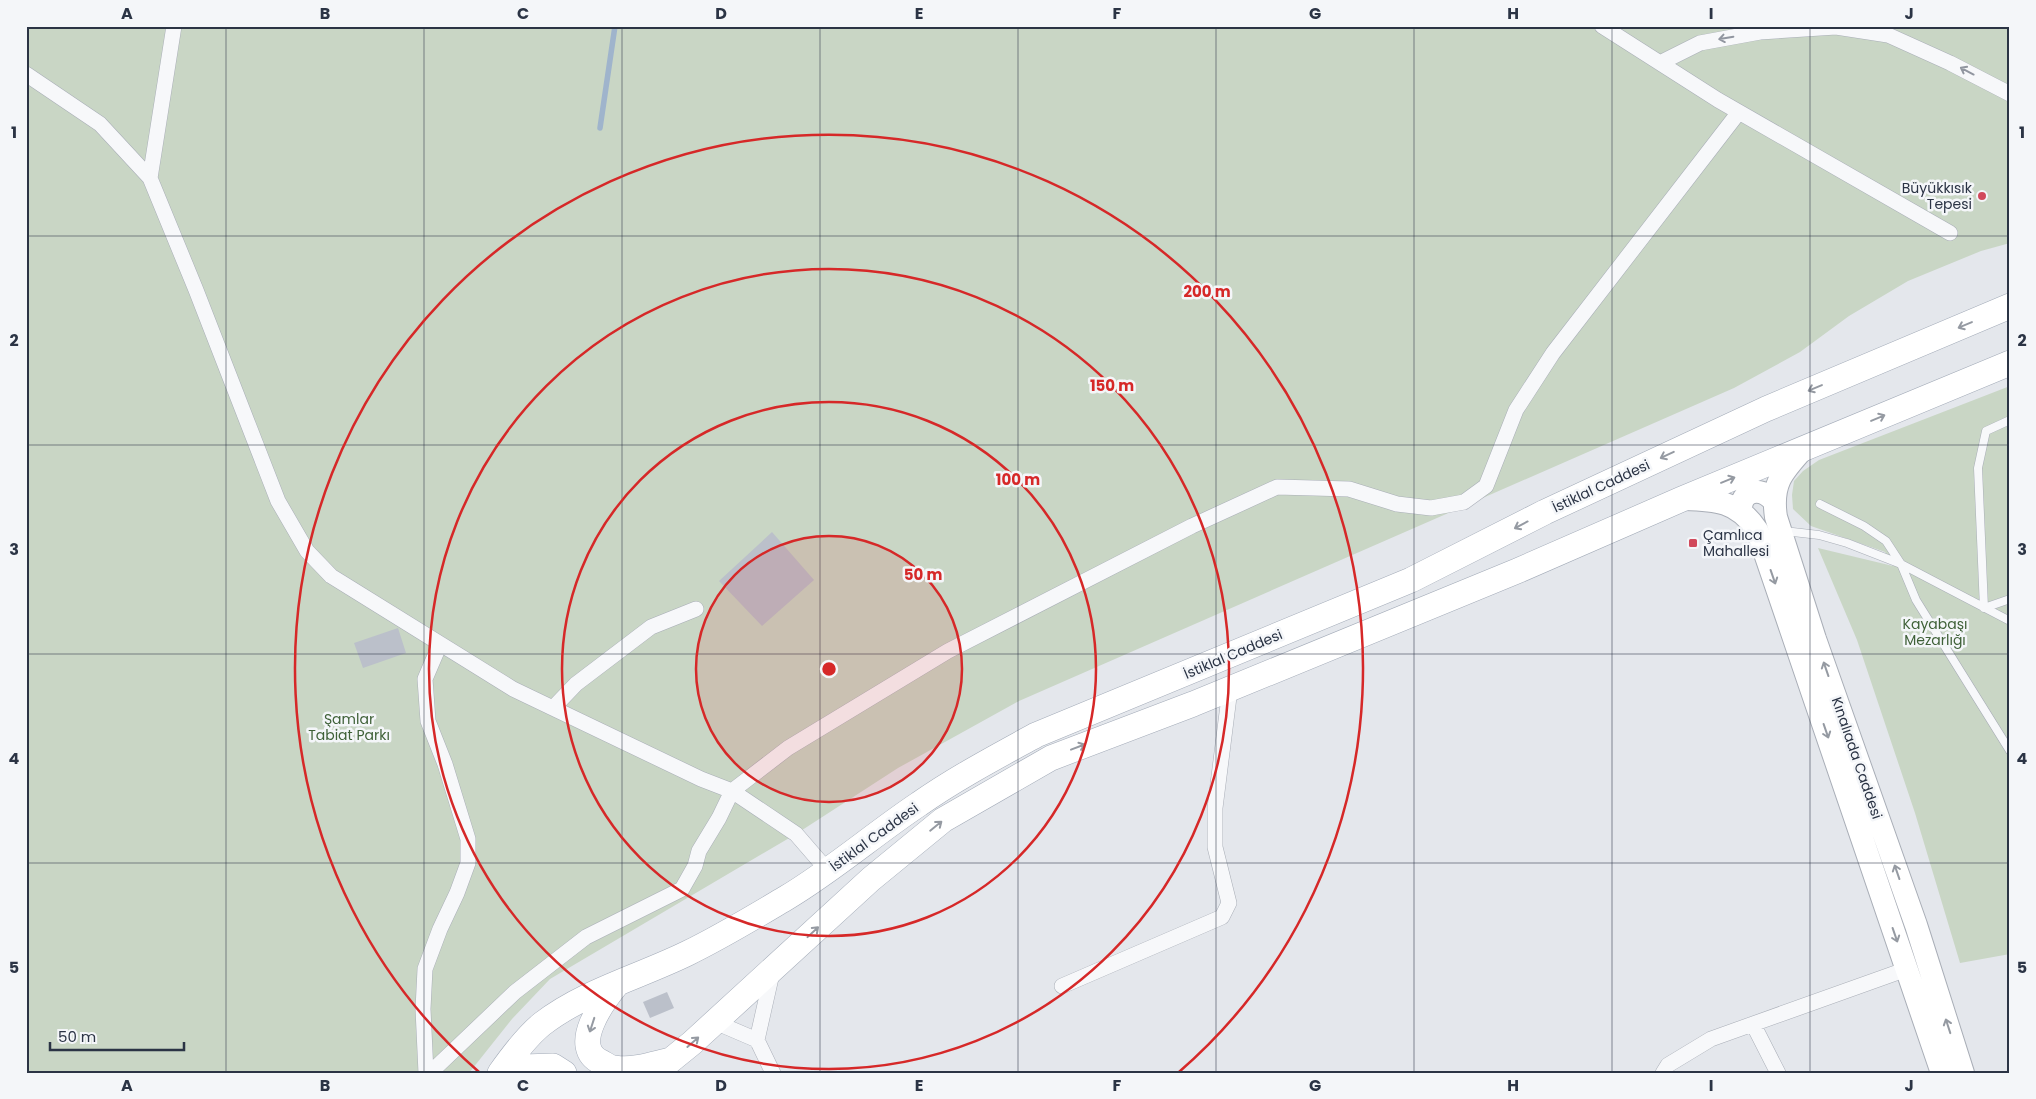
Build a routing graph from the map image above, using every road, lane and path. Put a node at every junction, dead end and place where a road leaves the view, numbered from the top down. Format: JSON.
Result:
{"nodes":[{"id":1,"x":174,"y":26,"type":"edge"},
{"id":2,"x":1602,"y":26,"type":"edge"},
{"id":3,"x":1660,"y":63,"type":"junction"},
{"id":4,"x":26,"y":74,"type":"edge"},
{"id":5,"x":2010,"y":94,"type":"edge"},
{"id":6,"x":1739,"y":112,"type":"junction"},
{"id":7,"x":150,"y":178,"type":"junction"},
{"id":8,"x":1950,"y":233,"type":"dead end"},
{"id":9,"x":2010,"y":306,"type":"edge"},
{"id":10,"x":2010,"y":363,"type":"edge"},
{"id":11,"x":2010,"y":420,"type":"edge"},
{"id":12,"x":1803,"y":450,"type":"junction"},
{"id":13,"x":1682,"y":499,"type":"junction"},
{"id":14,"x":1773,"y":500,"type":"junction"},
{"id":15,"x":1820,"y":504,"type":"dead end"},
{"id":16,"x":1741,"y":511,"type":"junction"},
{"id":17,"x":1780,"y":531,"type":"junction"},
{"id":18,"x":1901,"y":564,"type":"junction"},
{"id":19,"x":2010,"y":599,"type":"edge"},
{"id":20,"x":1984,"y":608,"type":"junction"},
{"id":21,"x":696,"y":609,"type":"dead end"},
{"id":22,"x":2010,"y":621,"type":"edge"},
{"id":23,"x":440,"y":644,"type":"junction"},
{"id":24,"x":1230,"y":689,"type":"junction"},
{"id":25,"x":553,"y":708,"type":"junction"},
{"id":26,"x":2010,"y":751,"type":"edge"},
{"id":27,"x":732,"y":791,"type":"junction"},
{"id":28,"x":828,"y":871,"type":"junction"},
{"id":29,"x":773,"y":968,"type":"junction"},
{"id":30,"x":1907,"y":969,"type":"junction"},
{"id":31,"x":618,"y":984,"type":"junction"},
{"id":32,"x":1062,"y":986,"type":"dead end"},
{"id":33,"x":715,"y":1022,"type":"junction"},
{"id":34,"x":1753,"y":1024,"type":"junction"},
{"id":35,"x":757,"y":1040,"type":"junction"},
{"id":36,"x":664,"y":1066,"type":"edge"},
{"id":37,"x":426,"y":1073,"type":"edge"},
{"id":38,"x":430,"y":1073,"type":"edge"},
{"id":39,"x":500,"y":1073,"type":"edge"},
{"id":40,"x":512,"y":1073,"type":"edge"},
{"id":41,"x":564,"y":1073,"type":"edge"},
{"id":42,"x":773,"y":1073,"type":"edge"},
{"id":43,"x":1663,"y":1073,"type":"edge"},
{"id":44,"x":1778,"y":1073,"type":"edge"},
{"id":45,"x":1942,"y":1073,"type":"edge"},
{"id":46,"x":1963,"y":1073,"type":"edge"}],
"edges":[{"from":1,"to":7,"type":"street"},
{"from":2,"to":3,"type":"street"},
{"from":5,"to":3,"type":"street","one_way":true},
{"from":3,"to":6,"type":"street"},
{"from":4,"to":7,"type":"street"},
{"from":6,"to":8,"type":"street"},
{"from":6,"to":27,"type":"street"},
{"from":7,"to":23,"type":"street"},
{"from":9,"to":28,"type":"main road","name":"İstiklal Caddesi","one_way":true},
{"from":12,"to":10,"type":"main road","name":"İstiklal Caddesi","one_way":true},
{"from":11,"to":20,"type":"lane"},
{"from":13,"to":12,"type":"main road","name":"İstiklal Caddesi","one_way":true},
{"from":12,"to":14,"type":"main road"},
{"from":13,"to":16,"type":"main road","name":"Kınalıada Caddesi"},
{"from":13,"to":24,"type":"main road","name":"İstiklal Caddesi"},
{"from":14,"to":16,"type":"main road"},
{"from":14,"to":17,"type":"main road","name":"Kınalıada Caddesi"},
{"from":15,"to":18,"type":"lane"},
{"from":16,"to":30,"type":"main road","name":"Kınalıada Caddesi","one_way":true},
{"from":17,"to":18,"type":"lane"},
{"from":46,"to":17,"type":"main road","name":"Kınalıada Caddesi","one_way":true},
{"from":18,"to":20,"type":"lane"},
{"from":18,"to":26,"type":"lane"},
{"from":19,"to":20,"type":"lane"},
{"from":20,"to":22,"type":"lane"},
{"from":21,"to":25,"type":"street"},
{"from":23,"to":25,"type":"street"},
{"from":23,"to":37,"type":"street"},
{"from":29,"to":24,"type":"main road","name":"İstiklal Caddesi","one_way":true},
{"from":24,"to":32,"type":"street"},
{"from":25,"to":27,"type":"street"},
{"from":27,"to":28,"type":"street"},
{"from":27,"to":38,"type":"street"},
{"from":28,"to":31,"type":"main road","name":"İstiklal Caddesi"},
{"from":29,"to":33,"type":"main road","name":"İstiklal Caddesi"},
{"from":29,"to":35,"type":"street"},
{"from":30,"to":34,"type":"street"},
{"from":30,"to":45,"type":"main road","name":"Kınalıada Caddesi"},
{"from":31,"to":36,"type":"main road","one_way":true},
{"from":31,"to":39,"type":"main road","name":"İstiklal Caddesi"},
{"from":33,"to":35,"type":"street"},
{"from":36,"to":33,"type":"main road","name":"İstiklal Caddesi","one_way":true},
{"from":34,"to":43,"type":"street"},
{"from":34,"to":44,"type":"street"},
{"from":35,"to":42,"type":"street"},
{"from":40,"to":41,"type":"main road"}]}
